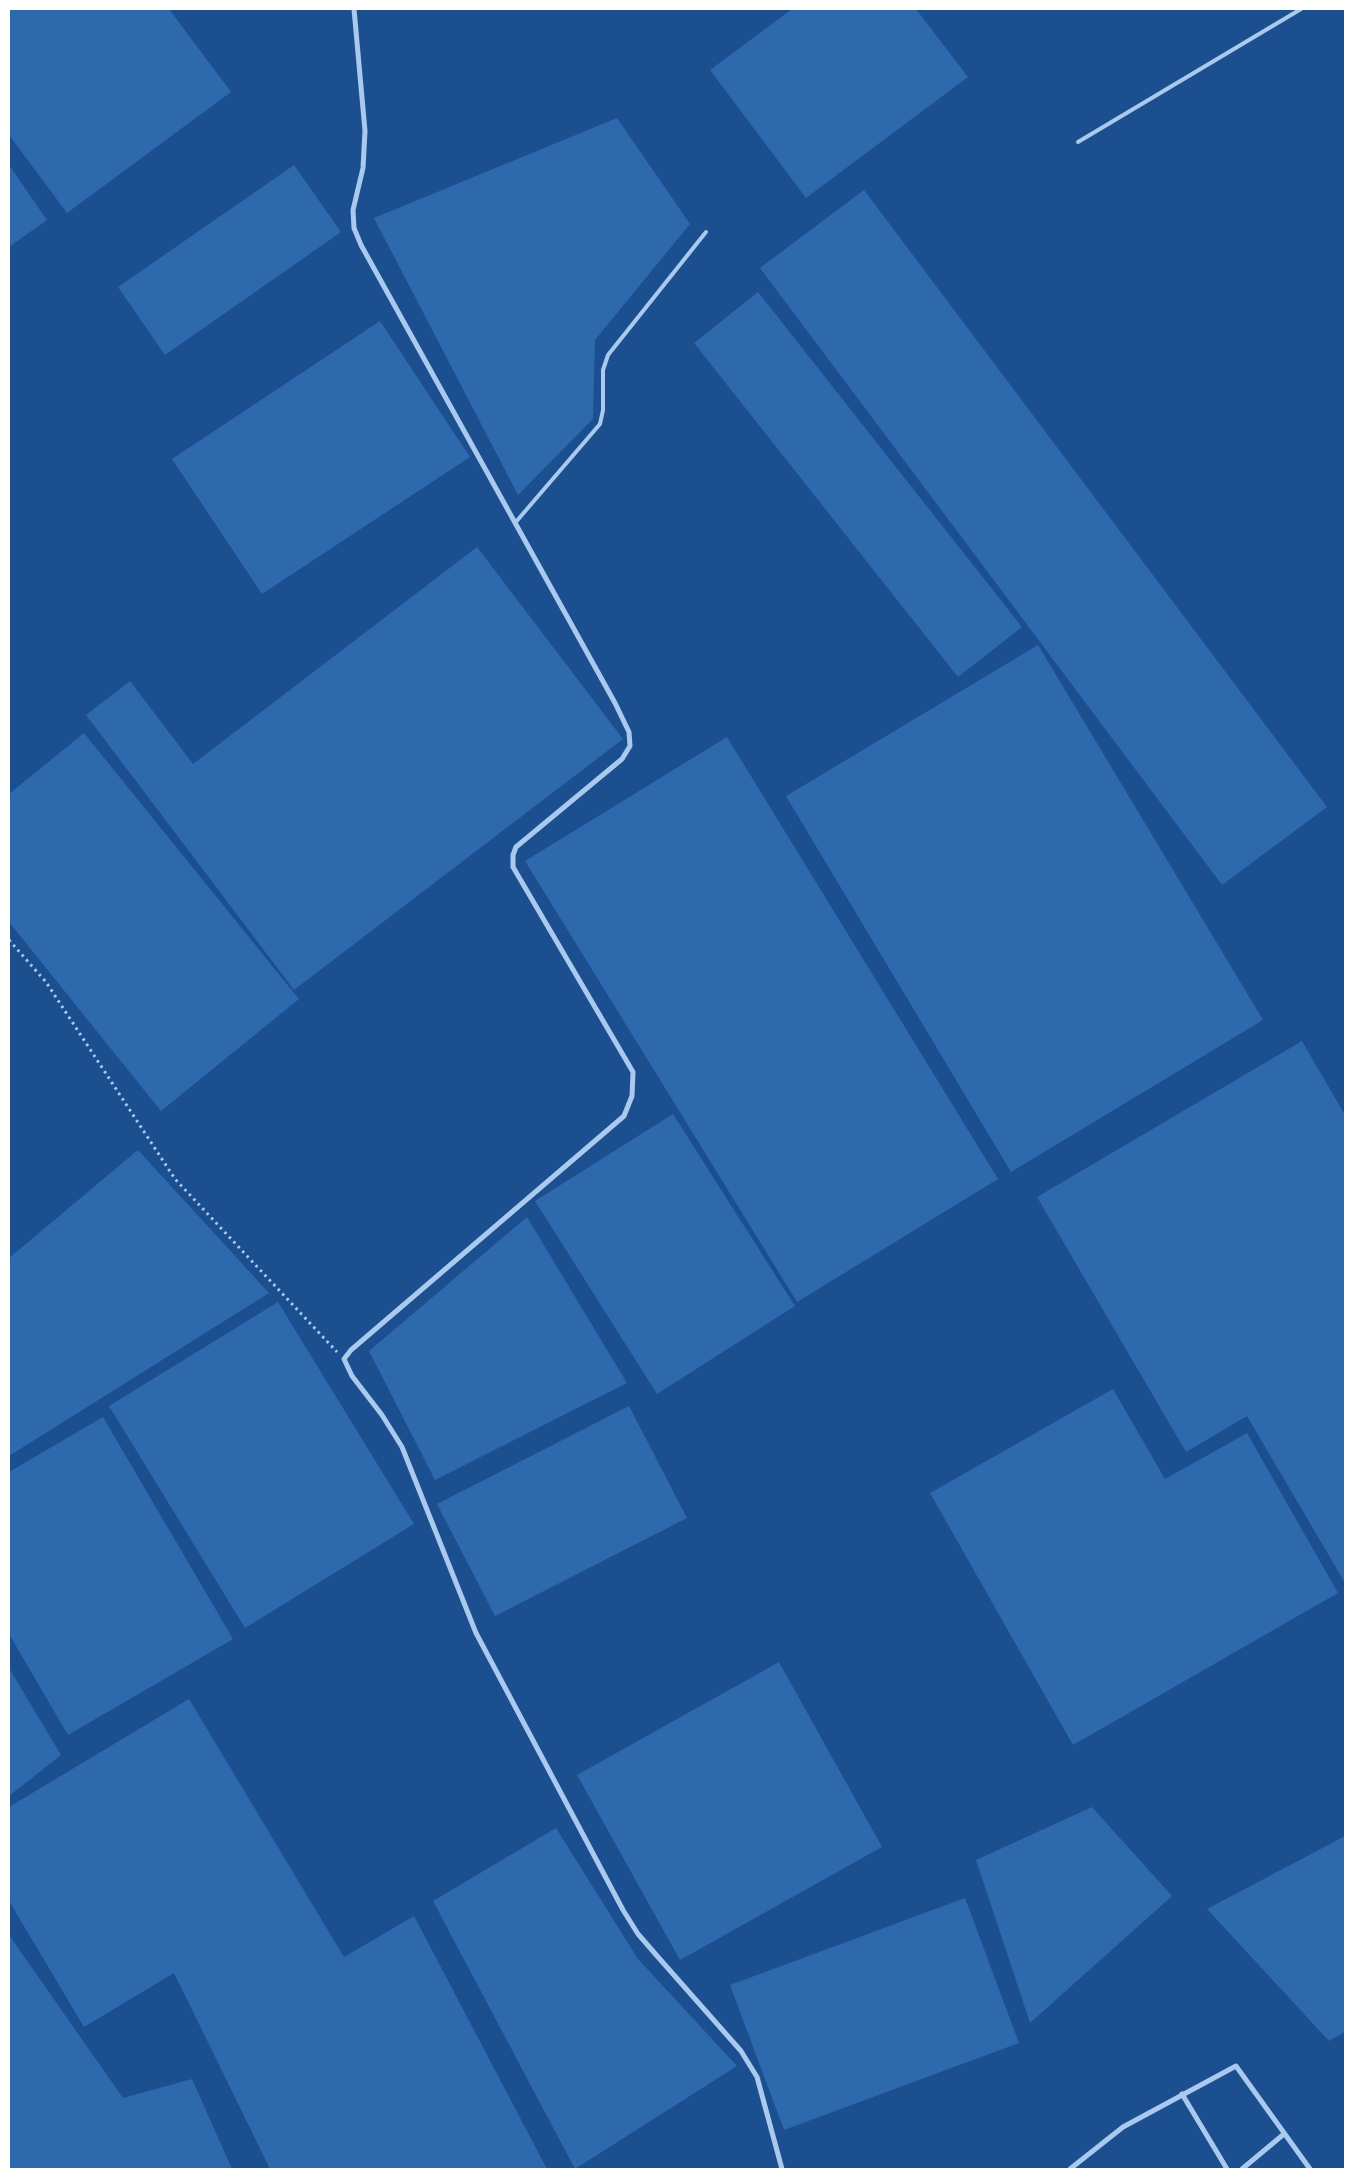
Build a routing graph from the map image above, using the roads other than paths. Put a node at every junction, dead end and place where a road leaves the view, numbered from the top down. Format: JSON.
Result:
{"nodes":[{"id":1,"x":354,"y":9,"type":"edge"},
{"id":2,"x":1301,"y":9,"type":"edge"},
{"id":3,"x":1078,"y":142,"type":"dead end"},
{"id":4,"x":706,"y":232,"type":"dead end"},
{"id":5,"x":515,"y":523,"type":"junction"},
{"id":6,"x":1182,"y":2094,"type":"junction"},
{"id":7,"x":1284,"y":2134,"type":"junction"},
{"id":8,"x":782,"y":2169,"type":"edge"},
{"id":9,"x":1070,"y":2169,"type":"edge"},
{"id":10,"x":1227,"y":2169,"type":"edge"},
{"id":11,"x":1242,"y":2169,"type":"edge"},
{"id":12,"x":1310,"y":2169,"type":"edge"}],
"edges":[{"from":1,"to":5,"type":"street"},
{"from":2,"to":3,"type":"lane"},
{"from":4,"to":5,"type":"lane"},
{"from":5,"to":8,"type":"street"},
{"from":6,"to":7,"type":"street"},
{"from":6,"to":9,"type":"street"},
{"from":6,"to":10,"type":"street"},
{"from":7,"to":11,"type":"street"},
{"from":7,"to":12,"type":"street"}]}
